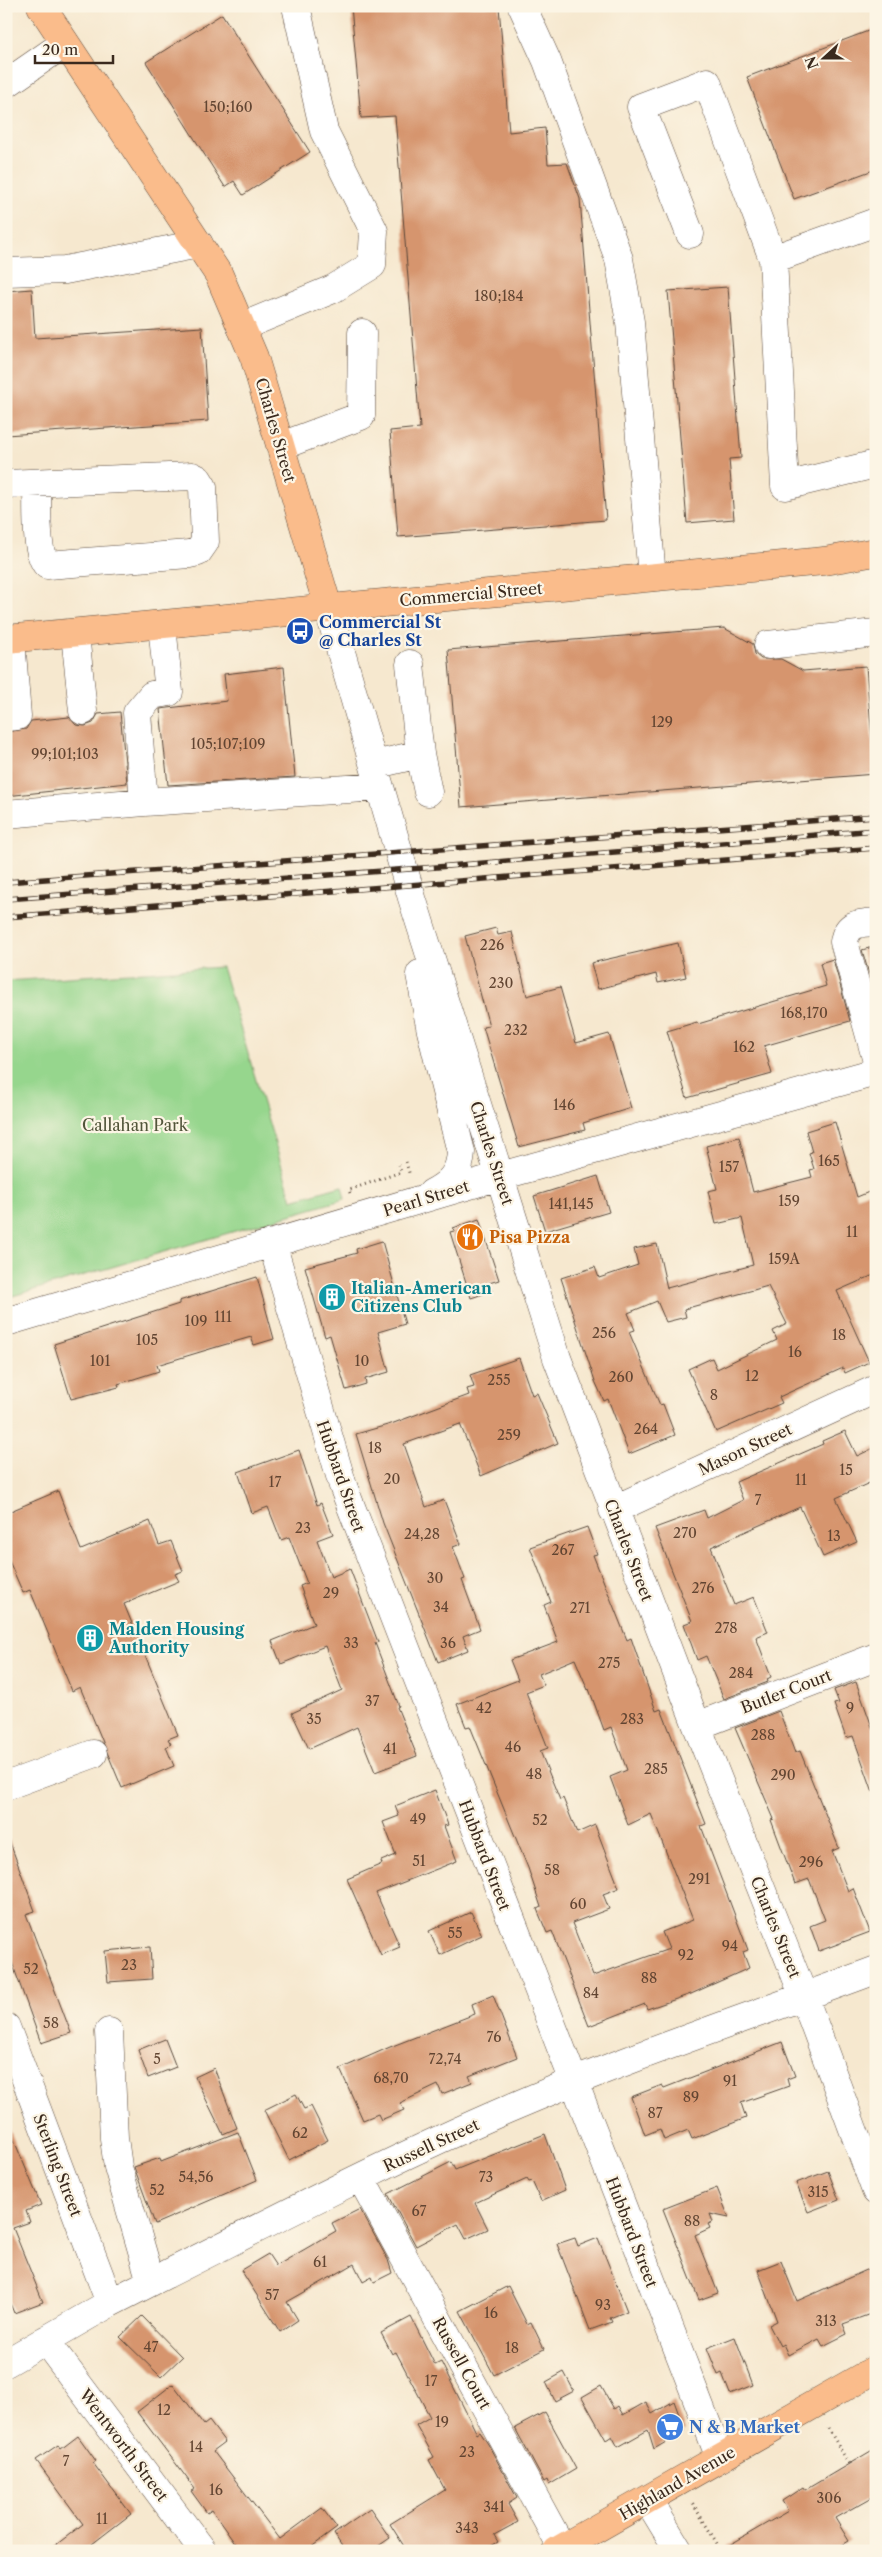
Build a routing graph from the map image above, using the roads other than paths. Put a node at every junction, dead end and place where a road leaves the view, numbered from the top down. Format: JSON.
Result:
{"nodes":[{"id":1,"x":40,"y":6,"type":"edge"},
{"id":2,"x":296,"y":6,"type":"edge"},
{"id":3,"x":522,"y":6,"type":"edge"},
{"id":4,"x":65,"y":43,"type":"junction"},
{"id":5,"x":6,"y":84,"type":"edge"},
{"id":6,"x":876,"y":222,"type":"edge"},
{"id":7,"x":690,"y":234,"type":"dead end"},
{"id":8,"x":199,"y":244,"type":"junction"},
{"id":9,"x":774,"y":259,"type":"junction"},
{"id":10,"x":6,"y":272,"type":"edge"},
{"id":11,"x":241,"y":326,"type":"junction"},
{"id":12,"x":362,"y":333,"type":"dead end"},
{"id":13,"x":281,"y":446,"type":"junction"},
{"id":14,"x":876,"y":464,"type":"edge"},
{"id":15,"x":37,"y":483,"type":"junction"},
{"id":16,"x":6,"y":484,"type":"edge"},
{"id":17,"x":876,"y":552,"type":"edge"},
{"id":18,"x":652,"y":577,"type":"junction"},
{"id":19,"x":328,"y":607,"type":"junction"},
{"id":20,"x":162,"y":626,"type":"junction"},
{"id":21,"x":876,"y":633,"type":"edge"},
{"id":22,"x":75,"y":634,"type":"junction"},
{"id":23,"x":9,"y":639,"type":"edge"},
{"id":24,"x":768,"y":645,"type":"dead end"},
{"id":25,"x":410,"y":664,"type":"dead end"},
{"id":26,"x":83,"y":711,"type":"dead end"},
{"id":27,"x":6,"y":717,"type":"edge"},
{"id":28,"x":420,"y":754,"type":"junction"},
{"id":29,"x":377,"y":776,"type":"junction"},
{"id":30,"x":428,"y":792,"type":"dead end"},
{"id":31,"x":144,"y":802,"type":"junction"},
{"id":32,"x":6,"y":814,"type":"edge"},
{"id":33,"x":412,"y":898,"type":"junction"},
{"id":34,"x":876,"y":922,"type":"edge"},
{"id":35,"x":876,"y":1058,"type":"edge"},
{"id":36,"x":876,"y":1072,"type":"edge"},
{"id":37,"x":500,"y":1176,"type":"junction"},
{"id":38,"x":414,"y":1191,"type":"junction"},
{"id":39,"x":272,"y":1243,"type":"junction"},
{"id":40,"x":6,"y":1322,"type":"edge"},
{"id":41,"x":876,"y":1389,"type":"edge"},
{"id":42,"x":613,"y":1510,"type":"junction"},
{"id":43,"x":876,"y":1657,"type":"edge"},
{"id":44,"x":697,"y":1726,"type":"junction"},
{"id":45,"x":93,"y":1754,"type":"dead end"},
{"id":46,"x":6,"y":1786,"type":"edge"},
{"id":47,"x":876,"y":1970,"type":"edge"},
{"id":48,"x":804,"y":1997,"type":"junction"},
{"id":49,"x":6,"y":2027,"type":"edge"},
{"id":50,"x":109,"y":2032,"type":"dead end"},
{"id":51,"x":573,"y":2082,"type":"junction"},
{"id":52,"x":361,"y":2178,"type":"junction"},
{"id":53,"x":876,"y":2191,"type":"edge"},
{"id":54,"x":151,"y":2282,"type":"junction"},
{"id":55,"x":110,"y":2303,"type":"junction"},
{"id":56,"x":45,"y":2340,"type":"junction"},
{"id":57,"x":6,"y":2363,"type":"edge"},
{"id":58,"x":876,"y":2369,"type":"edge"},
{"id":59,"x":720,"y":2458,"type":"junction"},
{"id":60,"x":648,"y":2500,"type":"junction"},
{"id":61,"x":560,"y":2549,"type":"edge"},
{"id":62,"x":203,"y":2551,"type":"edge"},
{"id":63,"x":679,"y":2551,"type":"edge"}],
"edges":[{"from":1,"to":4,"type":"main road","name":"Charles Street"},
{"from":2,"to":11,"type":"street"},
{"from":3,"to":18,"type":"street"},
{"from":4,"to":5,"type":"street"},
{"from":4,"to":8,"type":"main road","name":"Charles Street"},
{"from":6,"to":9,"type":"street"},
{"from":7,"to":9,"type":"street"},
{"from":8,"to":10,"type":"street"},
{"from":8,"to":11,"type":"main road","name":"Charles Street"},
{"from":9,"to":14,"type":"street"},
{"from":11,"to":13,"type":"main road","name":"Charles Street"},
{"from":12,"to":13,"type":"street"},
{"from":13,"to":19,"type":"main road","name":"Charles Street"},
{"from":15,"to":15,"type":"street"},
{"from":15,"to":16,"type":"street"},
{"from":17,"to":18,"type":"main road","name":"Commercial Street"},
{"from":18,"to":19,"type":"main road","name":"Commercial Street"},
{"from":19,"to":20,"type":"main road","name":"Commercial Street"},
{"from":19,"to":29,"type":"street","name":"Charles Street"},
{"from":20,"to":22,"type":"main road","name":"Commercial Street"},
{"from":20,"to":31,"type":"street"},
{"from":21,"to":24,"type":"street"},
{"from":22,"to":23,"type":"main road","name":"Commercial Street"},
{"from":22,"to":26,"type":"street"},
{"from":23,"to":27,"type":"street"},
{"from":25,"to":28,"type":"street"},
{"from":28,"to":29,"type":"street"},
{"from":28,"to":30,"type":"street"},
{"from":29,"to":31,"type":"street"},
{"from":29,"to":33,"type":"street","name":"Charles Street"},
{"from":31,"to":32,"type":"street"},
{"from":33,"to":37,"type":"street","name":"Charles Street"},
{"from":33,"to":38,"type":"street","name":"Charles Street"},
{"from":34,"to":35,"type":"street"},
{"from":36,"to":37,"type":"street","name":"Pearl Street"},
{"from":37,"to":38,"type":"street","name":"Pearl Street"},
{"from":37,"to":42,"type":"street","name":"Charles Street"},
{"from":38,"to":39,"type":"street","name":"Pearl Street"},
{"from":39,"to":40,"type":"street","name":"Pearl Street"},
{"from":39,"to":51,"type":"street","name":"Hubbard Street"},
{"from":41,"to":42,"type":"street","name":"Mason Street"},
{"from":42,"to":44,"type":"street","name":"Charles Street"},
{"from":43,"to":44,"type":"street","name":"Butler Court"},
{"from":44,"to":48,"type":"street","name":"Charles Street"},
{"from":45,"to":46,"type":"street"},
{"from":47,"to":48,"type":"street","name":"Russell Street"},
{"from":48,"to":51,"type":"street","name":"Russell Street"},
{"from":48,"to":53,"type":"street","name":"Charles Street"},
{"from":49,"to":55,"type":"street","name":"Sterling Street"},
{"from":50,"to":54,"type":"street"},
{"from":51,"to":52,"type":"street","name":"Russell Street"},
{"from":51,"to":59,"type":"street","name":"Hubbard Street"},
{"from":52,"to":54,"type":"street","name":"Russell Street"},
{"from":52,"to":61,"type":"street","name":"Russell Court"},
{"from":54,"to":55,"type":"street","name":"Russell Street"},
{"from":55,"to":56,"type":"street","name":"Russell Street"},
{"from":56,"to":57,"type":"street","name":"Russell Street"},
{"from":56,"to":62,"type":"street","name":"Wentworth Street"},
{"from":58,"to":59,"type":"main road","name":"Highland Avenue"},
{"from":59,"to":60,"type":"main road","name":"Highland Avenue"},
{"from":60,"to":61,"type":"main road","name":"Highland Avenue"},
{"from":60,"to":63,"type":"street"}]}
